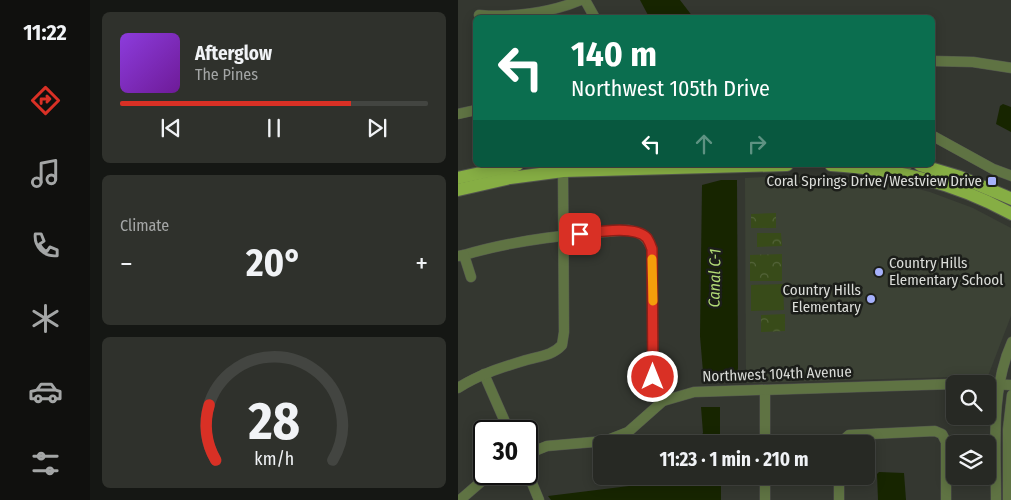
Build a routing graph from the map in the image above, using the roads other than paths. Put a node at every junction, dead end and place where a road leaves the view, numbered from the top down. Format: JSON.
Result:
{"nodes":[{"id":1,"x":580,"y":0,"type":"edge"},
{"id":2,"x":585,"y":0,"type":"edge"},
{"id":3,"x":504,"y":15,"type":"edge"},
{"id":4,"x":593,"y":15,"type":"edge"},
{"id":5,"x":935,"y":61,"type":"edge"},
{"id":6,"x":1012,"y":68,"type":"edge"},
{"id":7,"x":473,"y":111,"type":"edge"},
{"id":8,"x":458,"y":114,"type":"edge"},
{"id":9,"x":935,"y":137,"type":"edge"},
{"id":10,"x":508,"y":167,"type":"edge"},
{"id":11,"x":563,"y":167,"type":"edge"},
{"id":12,"x":904,"y":167,"type":"edge"},
{"id":13,"x":927,"y":167,"type":"edge"},
{"id":14,"x":1012,"y":176,"type":"edge"},
{"id":15,"x":458,"y":178,"type":"edge"},
{"id":16,"x":458,"y":190,"type":"edge"},
{"id":17,"x":1012,"y":199,"type":"edge"},
{"id":18,"x":1012,"y":214,"type":"edge"},
{"id":19,"x":564,"y":235,"type":"junction"},
{"id":20,"x":461,"y":255,"type":"edge"},
{"id":21,"x":471,"y":277,"type":"dead end"},
{"id":22,"x":1012,"y":342,"type":"edge"},
{"id":23,"x":484,"y":374,"type":"junction"},
{"id":24,"x":946,"y":384,"type":"edge"},
{"id":25,"x":996,"y":384,"type":"edge"},
{"id":26,"x":1000,"y":384,"type":"junction"},
{"id":27,"x":1012,"y":385,"type":"edge"},
{"id":28,"x":458,"y":388,"type":"edge"},
{"id":29,"x":765,"y":390,"type":"junction"},
{"id":30,"x":1012,"y":395,"type":"edge"},
{"id":31,"x":662,"y":401,"type":"junction"},
{"id":32,"x":504,"y":420,"type":"edge"},
{"id":33,"x":765,"y":435,"type":"edge"},
{"id":34,"x":850,"y":435,"type":"edge"},
{"id":35,"x":538,"y":450,"type":"edge"},
{"id":36,"x":477,"y":485,"type":"edge"},
{"id":37,"x":533,"y":485,"type":"edge"},
{"id":38,"x":765,"y":485,"type":"edge"},
{"id":39,"x":839,"y":485,"type":"edge"},
{"id":40,"x":460,"y":500,"type":"edge"},
{"id":41,"x":539,"y":500,"type":"edge"},
{"id":42,"x":765,"y":500,"type":"edge"},
{"id":43,"x":839,"y":500,"type":"edge"},
{"id":44,"x":946,"y":500,"type":"edge"},
{"id":45,"x":996,"y":500,"type":"edge"},
{"id":46,"x":1008,"y":500,"type":"edge"}],
"edges":[{"from":1,"to":3,"type":"street"},
{"from":2,"to":4,"type":"street"},
{"from":5,"to":6,"type":"street"},
{"from":7,"to":8,"type":"street"},
{"from":9,"to":14,"type":"street"},
{"from":10,"to":15,"type":"main road"},
{"from":11,"to":16,"type":"main road"},
{"from":11,"to":19,"type":"street"},
{"from":12,"to":18,"type":"main road"},
{"from":13,"to":17,"type":"main road"},
{"from":19,"to":20,"type":"street"},
{"from":19,"to":23,"type":"street"},
{"from":19,"to":31,"type":"street"},
{"from":20,"to":21,"type":"street"},
{"from":22,"to":26,"type":"street"},
{"from":23,"to":28,"type":"street"},
{"from":23,"to":32,"type":"street"},
{"from":24,"to":29,"type":"street","name":"Northwest 104th Avenue"},
{"from":25,"to":26,"type":"street"},
{"from":26,"to":27,"type":"street"},
{"from":26,"to":45,"type":"street"},
{"from":29,"to":31,"type":"street","name":"Northwest 104th Avenue"},
{"from":29,"to":33,"type":"street"},
{"from":30,"to":46,"type":"street"},
{"from":31,"to":35,"type":"street","name":"Northwest 104th Avenue"},
{"from":34,"to":44,"type":"street"},
{"from":36,"to":40,"type":"street"},
{"from":37,"to":41,"type":"street"},
{"from":38,"to":42,"type":"street"},
{"from":39,"to":43,"type":"street"}]}
